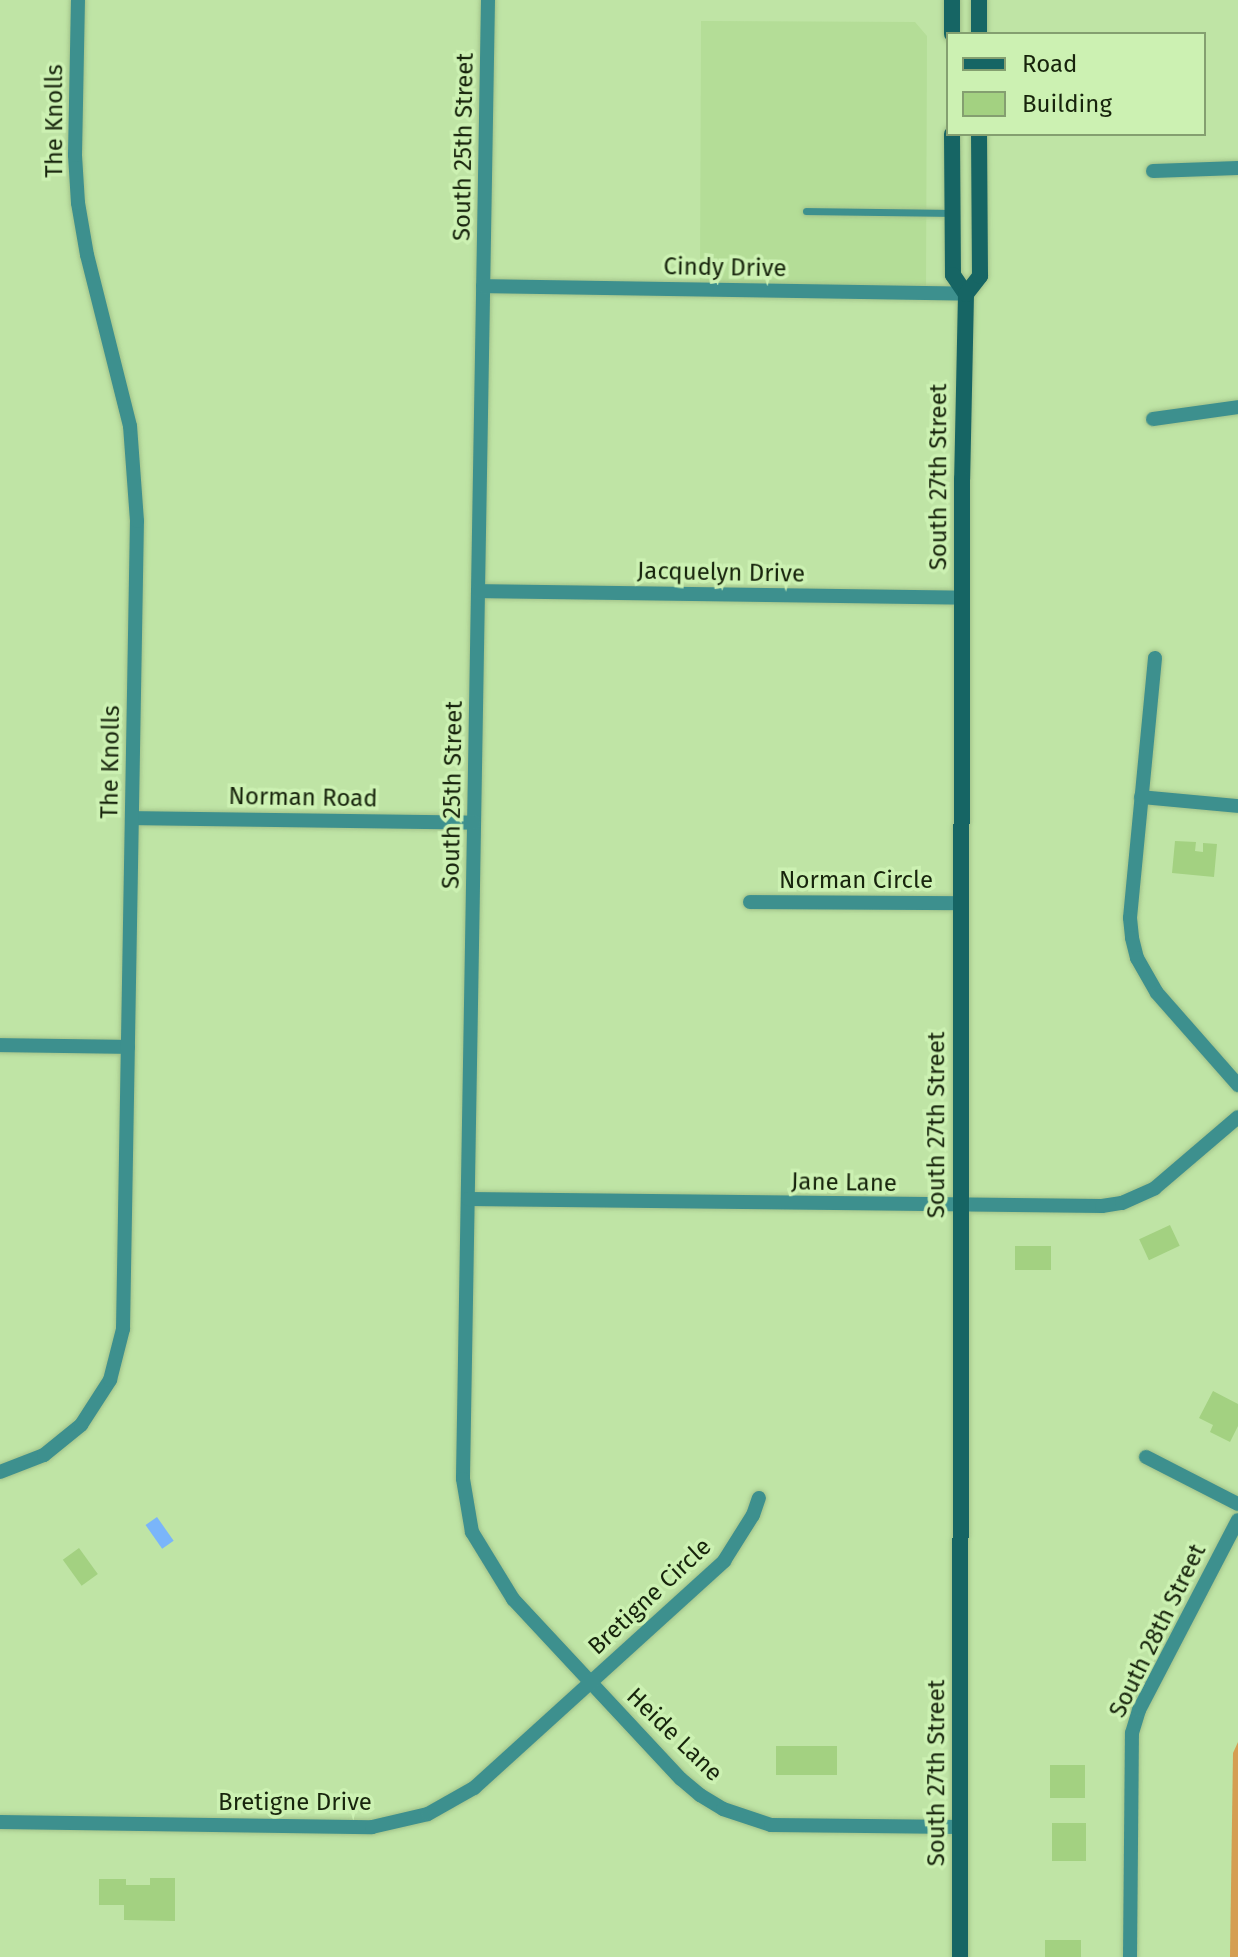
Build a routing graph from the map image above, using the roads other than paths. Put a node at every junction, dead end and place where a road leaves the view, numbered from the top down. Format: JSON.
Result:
{"nodes":[{"id":1,"x":78,"y":0,"type":"edge"},
{"id":2,"x":488,"y":0,"type":"edge"},
{"id":3,"x":952,"y":0,"type":"edge"},
{"id":4,"x":979,"y":0,"type":"edge"},
{"id":5,"x":952,"y":32,"type":"edge"},
{"id":6,"x":979,"y":32,"type":"edge"},
{"id":7,"x":952,"y":136,"type":"edge"},
{"id":8,"x":979,"y":136,"type":"edge"},
{"id":9,"x":1238,"y":168,"type":"edge"},
{"id":10,"x":1153,"y":171,"type":"dead end"},
{"id":11,"x":806,"y":211,"type":"dead end"},
{"id":12,"x":952,"y":213,"type":"junction"},
{"id":13,"x":483,"y":286,"type":"junction"},
{"id":14,"x":966,"y":294,"type":"junction"},
{"id":15,"x":1238,"y":407,"type":"edge"},
{"id":16,"x":1153,"y":419,"type":"dead end"},
{"id":17,"x":478,"y":591,"type":"junction"},
{"id":18,"x":962,"y":598,"type":"junction"},
{"id":19,"x":1155,"y":658,"type":"dead end"},
{"id":20,"x":1141,"y":797,"type":"junction"},
{"id":21,"x":1238,"y":806,"type":"edge"},
{"id":22,"x":132,"y":818,"type":"junction"},
{"id":23,"x":474,"y":823,"type":"junction"},
{"id":24,"x":750,"y":902,"type":"dead end"},
{"id":25,"x":962,"y":903,"type":"junction"},
{"id":26,"x":0,"y":1045,"type":"edge"},
{"id":27,"x":128,"y":1047,"type":"junction"},
{"id":28,"x":1238,"y":1085,"type":"edge"},
{"id":29,"x":1238,"y":1117,"type":"edge"},
{"id":30,"x":468,"y":1199,"type":"junction"},
{"id":31,"x":961,"y":1206,"type":"junction"},
{"id":32,"x":1146,"y":1457,"type":"dead end"},
{"id":33,"x":0,"y":1472,"type":"edge"},
{"id":34,"x":759,"y":1498,"type":"dead end"},
{"id":35,"x":1238,"y":1504,"type":"edge"},
{"id":36,"x":1238,"y":1520,"type":"edge"},
{"id":37,"x":501,"y":1583,"type":"joint"},
{"id":38,"x":589,"y":1683,"type":"junction"},
{"id":39,"x":0,"y":1822,"type":"edge"},
{"id":40,"x":961,"y":1827,"type":"junction"},
{"id":41,"x":960,"y":1957,"type":"edge"},
{"id":42,"x":1130,"y":1957,"type":"edge"}],
"edges":[{"from":1,"to":22,"type":"street","name":"The Knolls"},
{"from":2,"to":13,"type":"street","name":"South 25th Street"},
{"from":3,"to":5,"type":"main road"},
{"from":4,"to":6,"type":"main road"},
{"from":7,"to":12,"type":"main road","name":"South 27th Street"},
{"from":8,"to":14,"type":"main road","name":"South 27th Street"},
{"from":9,"to":10,"type":"street"},
{"from":11,"to":12,"type":"lane"},
{"from":12,"to":14,"type":"main road","name":"South 27th Street"},
{"from":13,"to":14,"type":"street","name":"Cindy Drive"},
{"from":13,"to":17,"type":"street","name":"South 25th Street"},
{"from":14,"to":18,"type":"main road","name":"South 27th Street"},
{"from":15,"to":16,"type":"street"},
{"from":17,"to":18,"type":"street","name":"Jacquelyn Drive"},
{"from":17,"to":23,"type":"street","name":"South 25th Street"},
{"from":18,"to":25,"type":"main road","name":"South 27th Street"},
{"from":19,"to":20,"type":"street"},
{"from":20,"to":21,"type":"street"},
{"from":20,"to":28,"type":"street"},
{"from":22,"to":23,"type":"street","name":"Norman Road"},
{"from":22,"to":27,"type":"street","name":"The Knolls"},
{"from":23,"to":30,"type":"street","name":"South 25th Street"},
{"from":24,"to":25,"type":"street","name":"Norman Circle"},
{"from":25,"to":31,"type":"main road","name":"South 27th Street"},
{"from":26,"to":27,"type":"street"},
{"from":27,"to":33,"type":"street","name":"The Knolls"},
{"from":29,"to":31,"type":"street","name":"Jane Lane"},
{"from":30,"to":31,"type":"street","name":"Jane Lane"},
{"from":30,"to":37,"type":"street","name":"South 25th Street"},
{"from":31,"to":40,"type":"main road","name":"South 27th Street"},
{"from":32,"to":35,"type":"street"},
{"from":34,"to":38,"type":"street","name":"Bretigne Circle"},
{"from":36,"to":42,"type":"street","name":"South 28th Street"},
{"from":37,"to":38,"type":"street","name":"Heide Lane"},
{"from":38,"to":39,"type":"street","name":"Bretigne Drive"},
{"from":38,"to":40,"type":"street","name":"Heide Lane"},
{"from":40,"to":41,"type":"main road","name":"South 27th Street"}]}
